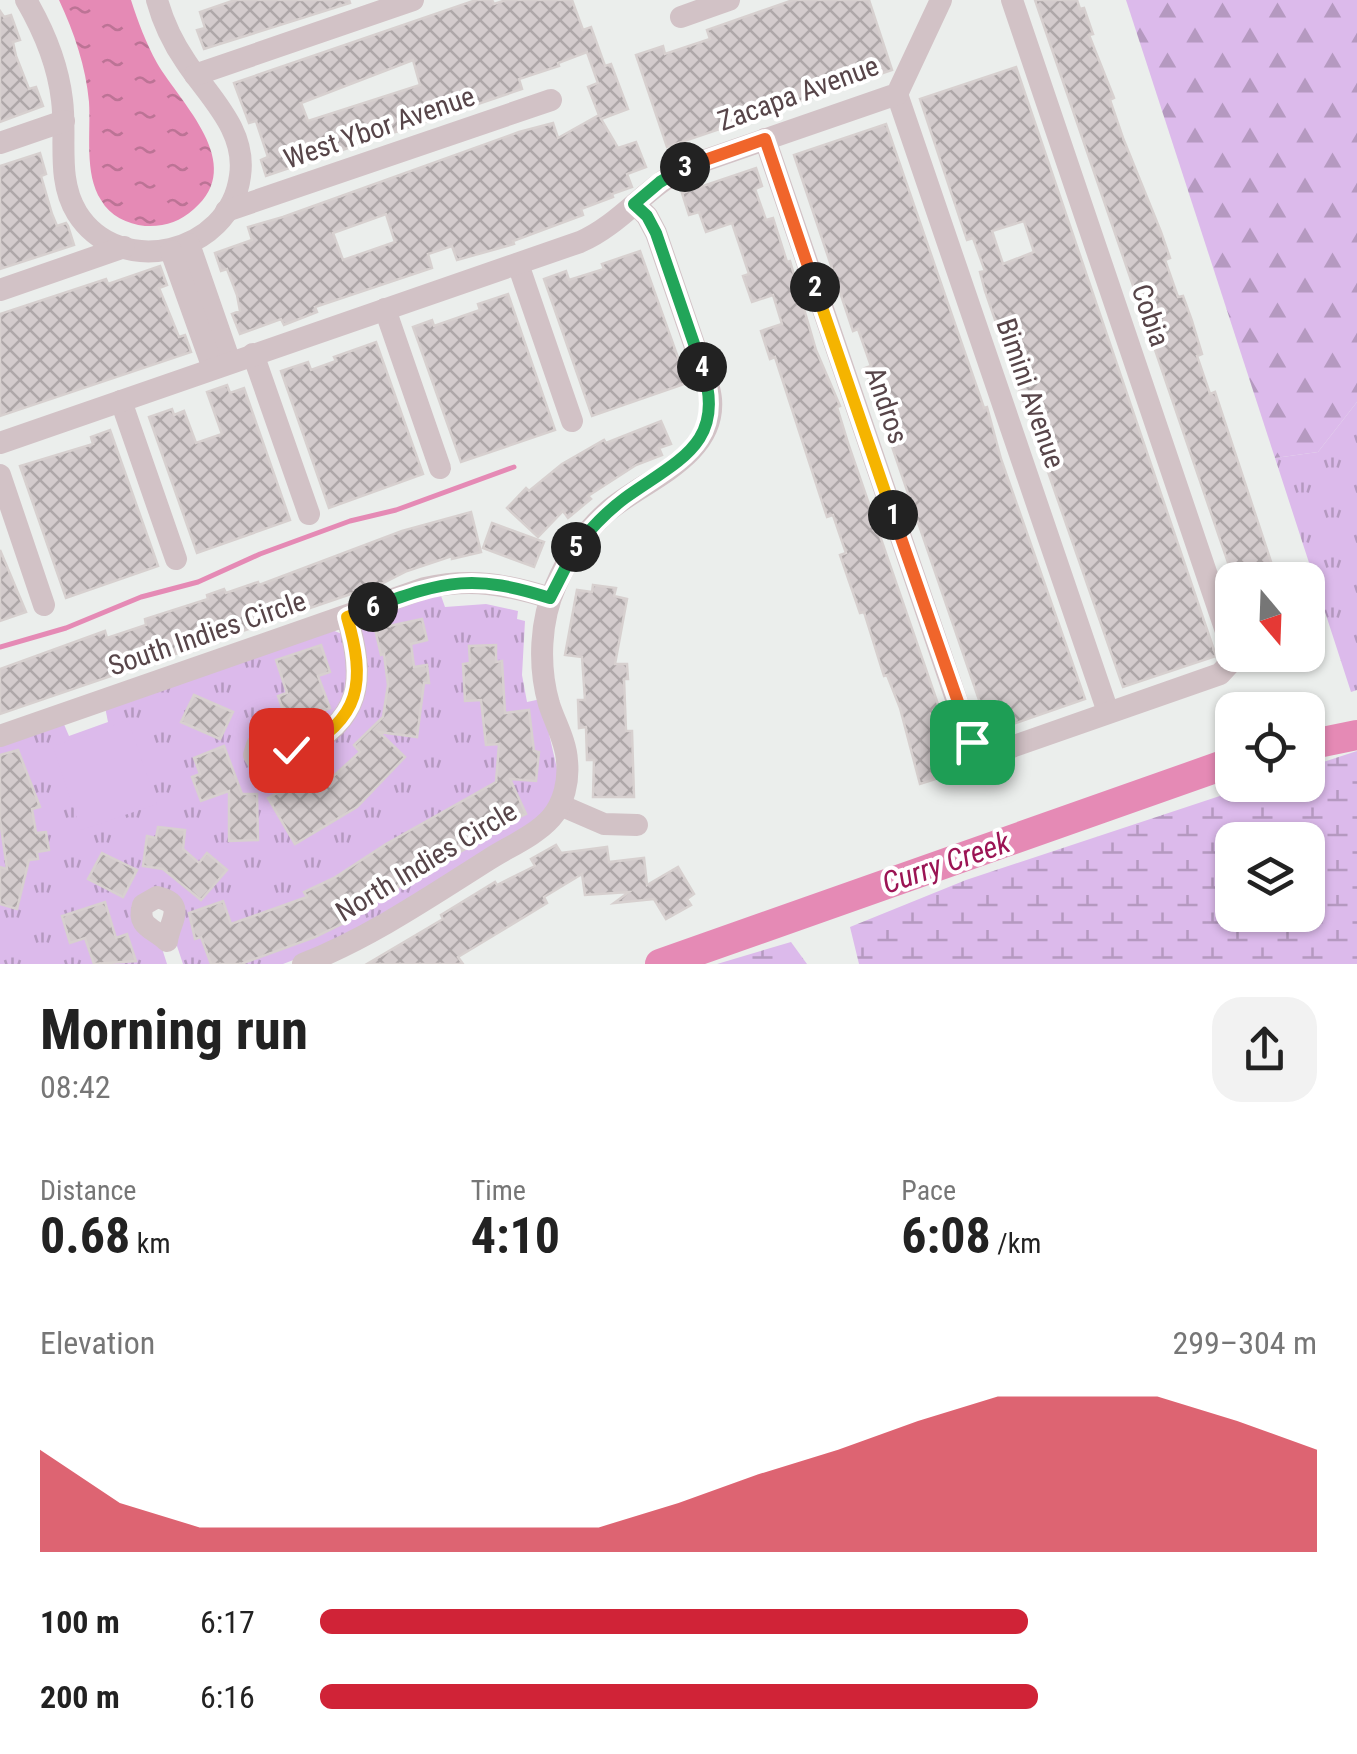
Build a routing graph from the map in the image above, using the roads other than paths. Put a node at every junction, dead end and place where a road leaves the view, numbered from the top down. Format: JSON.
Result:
{"nodes":[{"id":1,"x":26,"y":0,"type":"edge"},
{"id":2,"x":157,"y":0,"type":"edge"},
{"id":3,"x":413,"y":0,"type":"edge"},
{"id":4,"x":729,"y":0,"type":"edge"},
{"id":5,"x":941,"y":0,"type":"edge"},
{"id":6,"x":1012,"y":0,"type":"edge"},
{"id":7,"x":681,"y":16,"type":"dead end"},
{"id":8,"x":195,"y":75,"type":"junction"},
{"id":9,"x":897,"y":94,"type":"junction"},
{"id":10,"x":551,"y":100,"type":"dead end"},
{"id":11,"x":64,"y":121,"type":"junction"},
{"id":12,"x":765,"y":139,"type":"junction"},
{"id":13,"x":0,"y":142,"type":"edge"},
{"id":14,"x":634,"y":204,"type":"junction"},
{"id":15,"x":226,"y":211,"type":"junction"},
{"id":16,"x":124,"y":247,"type":"junction"},
{"id":17,"x":180,"y":248,"type":"junction"},
{"id":18,"x":518,"y":264,"type":"junction"},
{"id":19,"x":0,"y":290,"type":"edge"},
{"id":20,"x":385,"y":309,"type":"junction"},
{"id":21,"x":253,"y":354,"type":"junction"},
{"id":22,"x":222,"y":365,"type":"junction"},
{"id":23,"x":121,"y":401,"type":"junction"},
{"id":24,"x":572,"y":421,"type":"dead end"},
{"id":25,"x":0,"y":443,"type":"edge"},
{"id":26,"x":440,"y":468,"type":"dead end"},
{"id":27,"x":0,"y":475,"type":"edge"},
{"id":28,"x":309,"y":514,"type":"dead end"},
{"id":29,"x":176,"y":559,"type":"dead end"},
{"id":30,"x":550,"y":598,"type":"junction"},
{"id":31,"x":1215,"y":604,"type":"edge"},
{"id":32,"x":44,"y":605,"type":"dead end"},
{"id":33,"x":347,"y":617,"type":"junction"},
{"id":34,"x":1221,"y":672,"type":"edge"},
{"id":35,"x":1108,"y":712,"type":"junction"},
{"id":36,"x":0,"y":736,"type":"edge"},
{"id":37,"x":297,"y":752,"type":"dead end"},
{"id":38,"x":560,"y":805,"type":"junction"},
{"id":39,"x":637,"y":825,"type":"dead end"},
{"id":40,"x":166,"y":941,"type":"dead end"},
{"id":41,"x":174,"y":964,"type":"edge"},
{"id":42,"x":303,"y":964,"type":"edge"}],
"edges":[{"from":1,"to":11,"type":"street"},
{"from":2,"to":8,"type":"street"},
{"from":3,"to":8,"type":"street"},
{"from":4,"to":7,"type":"street"},
{"from":5,"to":9,"type":"street","name":"Zacapa Avenue"},
{"from":6,"to":31,"type":"street","name":"Cobia"},
{"from":8,"to":15,"type":"street"},
{"from":9,"to":12,"type":"street","name":"Zacapa Avenue"},
{"from":9,"to":35,"type":"street","name":"Bimini Avenue"},
{"from":10,"to":15,"type":"street","name":"West Ybor Avenue"},
{"from":11,"to":13,"type":"street"},
{"from":11,"to":16,"type":"street"},
{"from":12,"to":14,"type":"street","name":"Zacapa Avenue"},
{"from":12,"to":35,"type":"street","name":"Andros"},
{"from":14,"to":18,"type":"street","name":"Zacapa Avenue"},
{"from":14,"to":30,"type":"street","name":"North Indies Circle"},
{"from":15,"to":17,"type":"street"},
{"from":16,"to":17,"type":"street"},
{"from":16,"to":19,"type":"street"},
{"from":17,"to":22,"type":"street"},
{"from":18,"to":20,"type":"street","name":"Zacapa Avenue"},
{"from":18,"to":24,"type":"street"},
{"from":20,"to":21,"type":"street","name":"Zacapa Avenue"},
{"from":20,"to":26,"type":"street"},
{"from":21,"to":22,"type":"street","name":"Zacapa Avenue"},
{"from":21,"to":28,"type":"street"},
{"from":22,"to":23,"type":"street","name":"Zacapa Avenue"},
{"from":23,"to":25,"type":"street","name":"Zacapa Avenue"},
{"from":23,"to":29,"type":"street"},
{"from":27,"to":32,"type":"street"},
{"from":30,"to":33,"type":"street","name":"South Indies Circle"},
{"from":30,"to":38,"type":"street","name":"North Indies Circle"},
{"from":33,"to":36,"type":"street","name":"South Indies Circle"},
{"from":33,"to":37,"type":"street"},
{"from":34,"to":35,"type":"street"},
{"from":38,"to":39,"type":"street"},
{"from":38,"to":42,"type":"street","name":"North Indies Circle"},
{"from":40,"to":41,"type":"street"}]}
